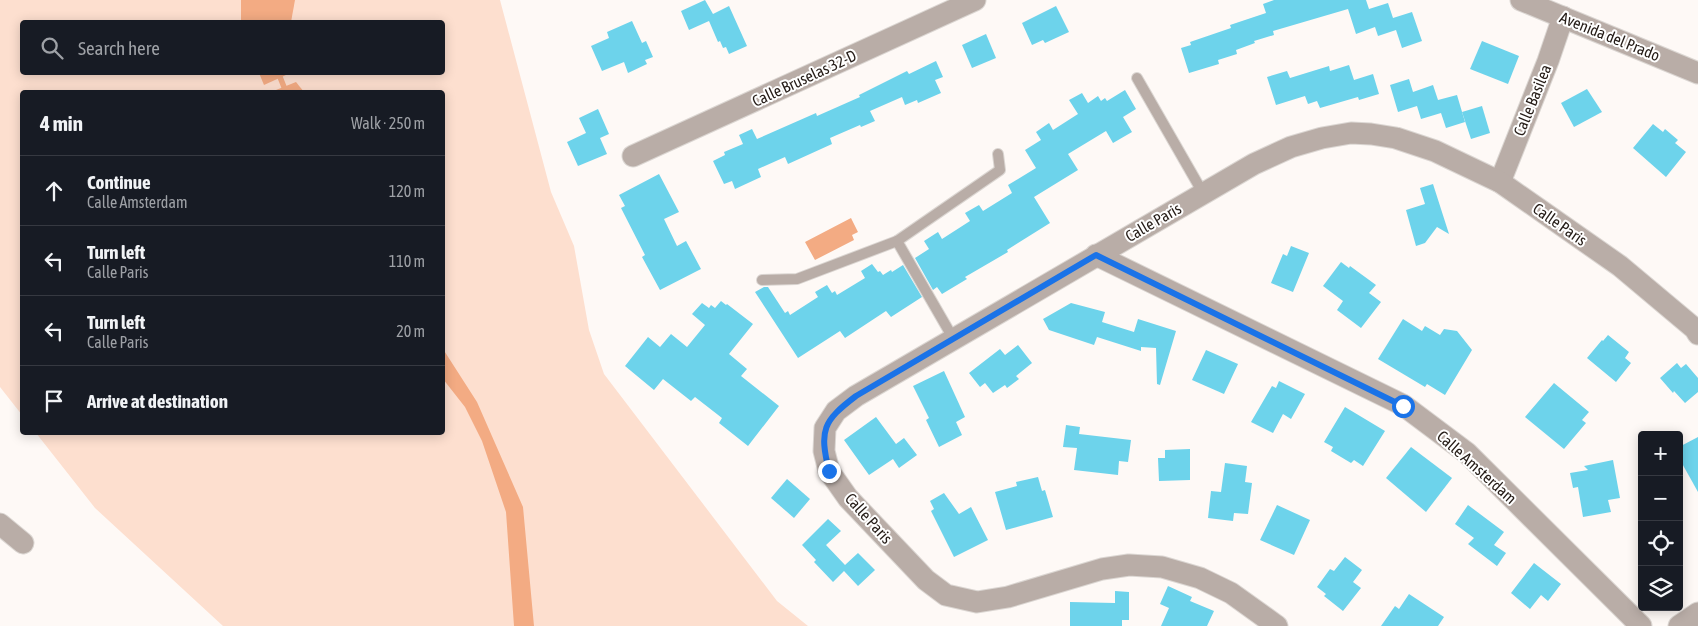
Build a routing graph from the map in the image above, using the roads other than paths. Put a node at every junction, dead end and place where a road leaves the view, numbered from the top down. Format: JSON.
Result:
{"nodes":[{"id":1,"x":975,"y":0,"type":"edge"},
{"id":2,"x":1521,"y":0,"type":"edge"},
{"id":3,"x":1563,"y":17,"type":"junction"},
{"id":4,"x":1698,"y":72,"type":"edge"},
{"id":5,"x":1136,"y":78,"type":"dead end"},
{"id":6,"x":998,"y":154,"type":"dead end"},
{"id":7,"x":634,"y":156,"type":"dead end"},
{"id":8,"x":1500,"y":182,"type":"junction"},
{"id":9,"x":1203,"y":194,"type":"junction"},
{"id":10,"x":897,"y":241,"type":"junction"},
{"id":11,"x":1096,"y":255,"type":"junction"},
{"id":12,"x":762,"y":280,"type":"dead end"},
{"id":13,"x":1698,"y":334,"type":"edge"},
{"id":14,"x":953,"y":338,"type":"junction"},
{"id":15,"x":0,"y":524,"type":"edge"},
{"id":16,"x":23,"y":543,"type":"dead end"},
{"id":17,"x":1698,"y":613,"type":"edge"},
{"id":18,"x":1277,"y":626,"type":"edge"},
{"id":19,"x":1641,"y":626,"type":"edge"},
{"id":20,"x":1679,"y":626,"type":"edge"}],
"edges":[{"from":1,"to":7,"type":"street","name":"Calle Bruselas 32-D"},
{"from":2,"to":3,"type":"street","name":"Avenida del Prado"},
{"from":3,"to":4,"type":"street","name":"Avenida del Prado"},
{"from":3,"to":8,"type":"street","name":"Calle Basilea"},
{"from":5,"to":9,"type":"lane"},
{"from":6,"to":10,"type":"lane"},
{"from":8,"to":9,"type":"street","name":"Calle Paris"},
{"from":8,"to":13,"type":"street","name":"Calle Paris"},
{"from":9,"to":11,"type":"street","name":"Calle Paris"},
{"from":10,"to":12,"type":"lane"},
{"from":10,"to":14,"type":"lane"},
{"from":11,"to":14,"type":"street","name":"Calle Paris"},
{"from":11,"to":19,"type":"street","name":"Calle Amsterdam"},
{"from":14,"to":18,"type":"street","name":"Calle Paris"},
{"from":15,"to":16,"type":"street"},
{"from":17,"to":20,"type":"street"}]}
